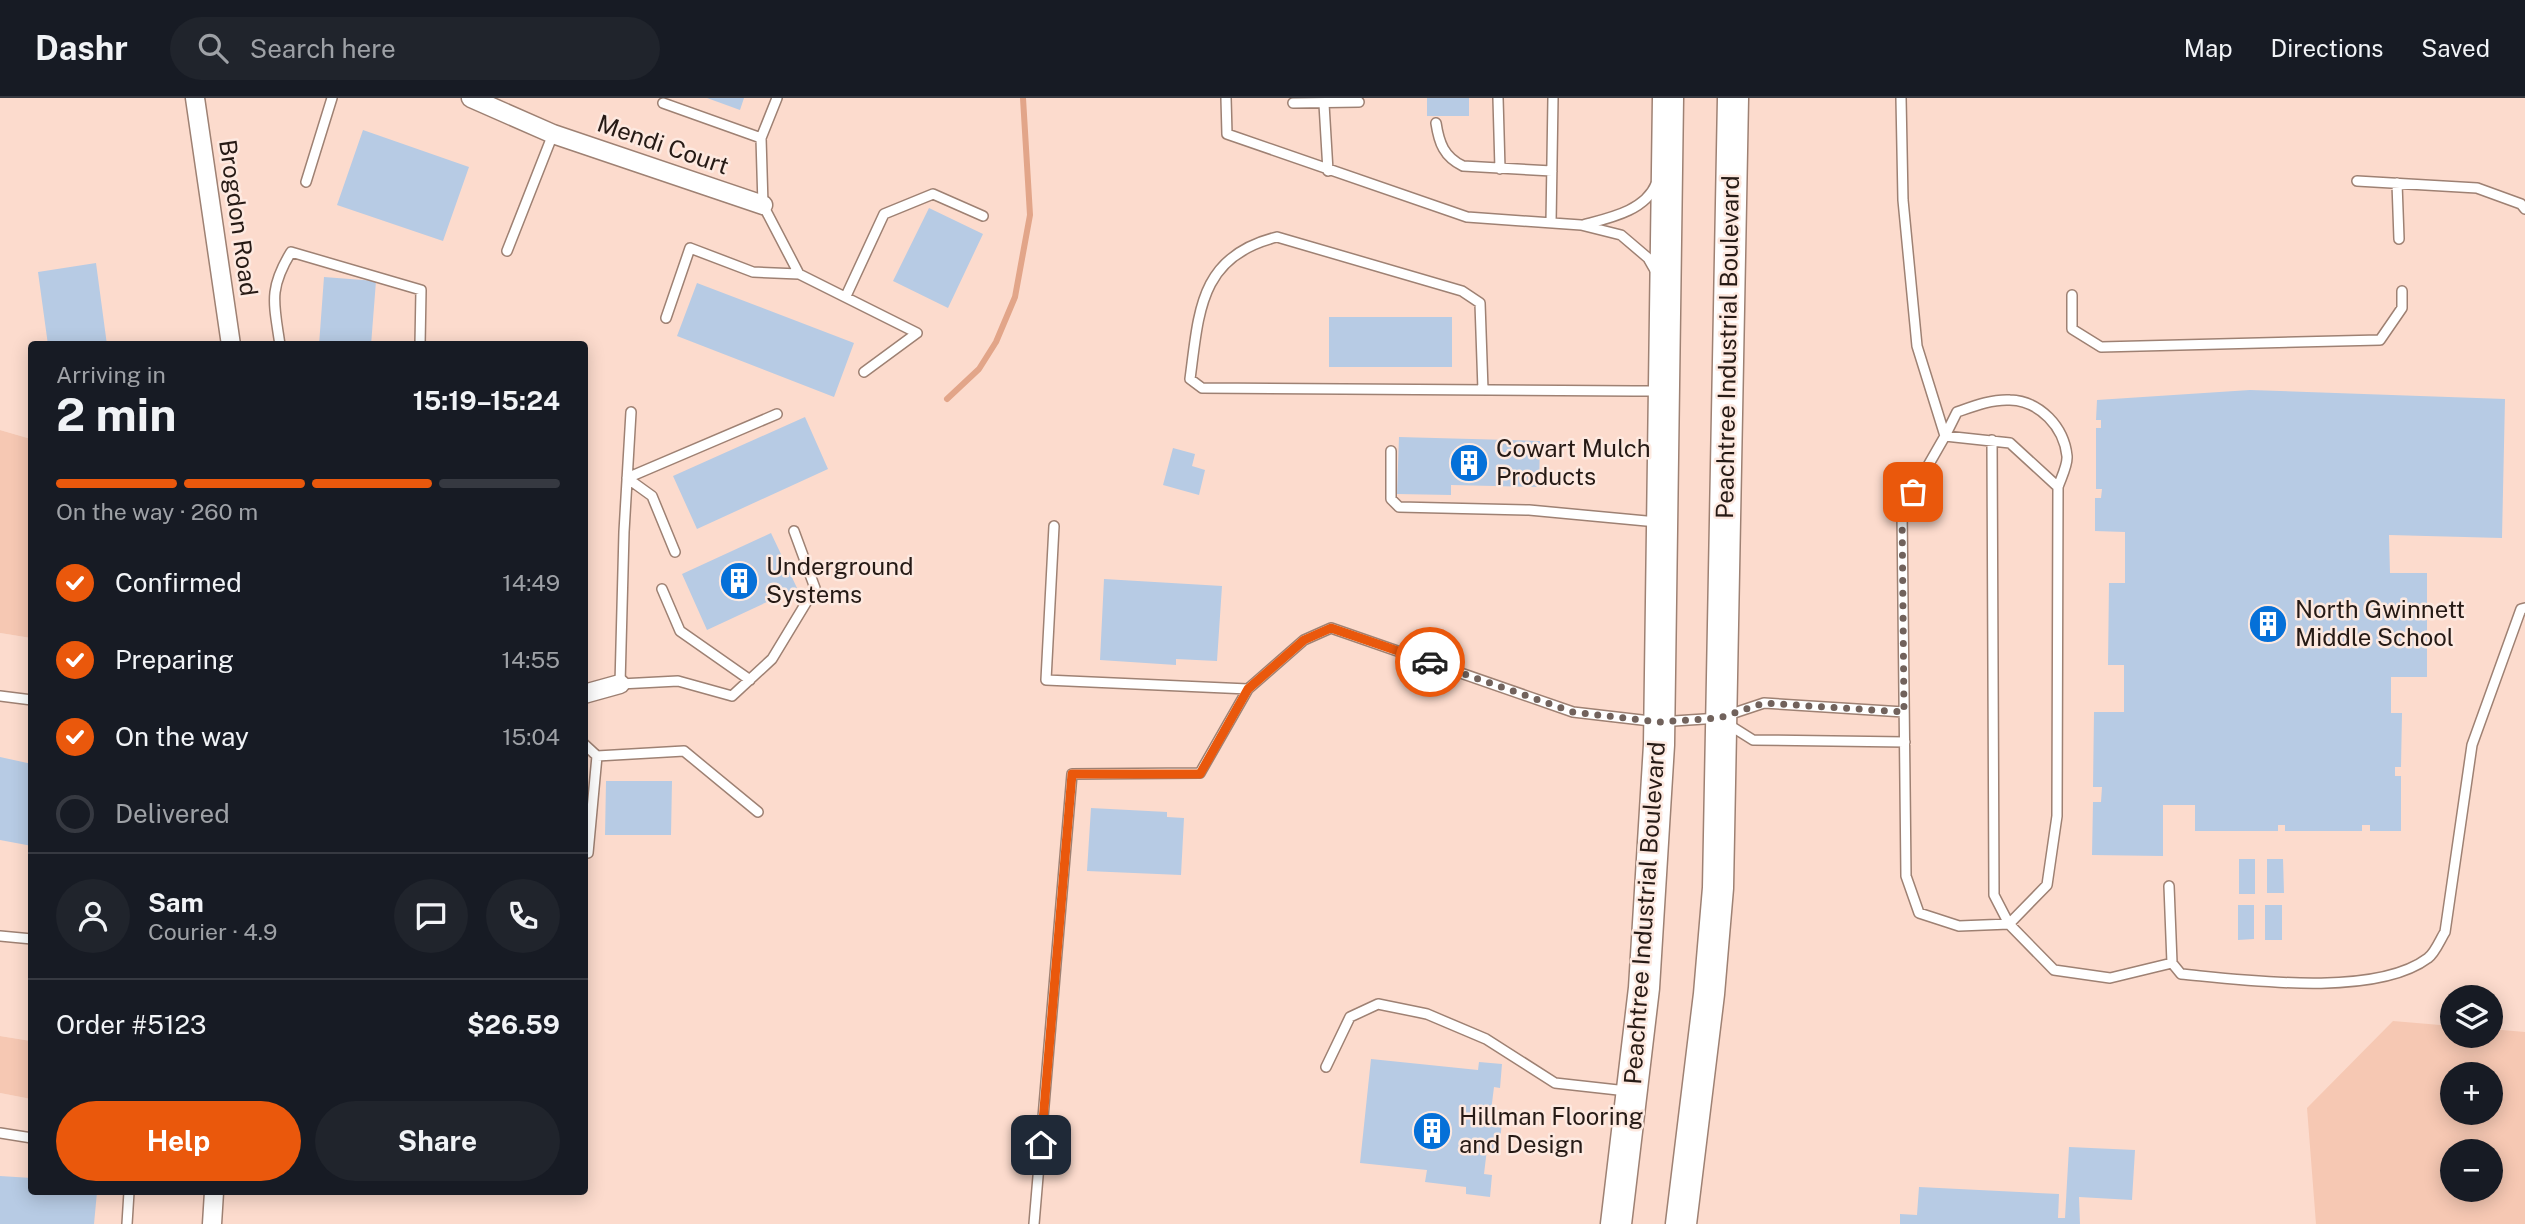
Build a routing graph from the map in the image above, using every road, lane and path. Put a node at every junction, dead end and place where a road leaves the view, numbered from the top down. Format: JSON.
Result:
{"nodes":[{"id":1,"x":195,"y":98,"type":"edge"},
{"id":2,"x":332,"y":98,"type":"edge"},
{"id":3,"x":777,"y":98,"type":"edge"},
{"id":4,"x":1226,"y":98,"type":"edge"},
{"id":5,"x":1498,"y":98,"type":"edge"},
{"id":6,"x":1553,"y":98,"type":"edge"},
{"id":7,"x":1668,"y":98,"type":"edge"},
{"id":8,"x":1733,"y":98,"type":"edge"},
{"id":9,"x":1901,"y":98,"type":"edge"},
{"id":10,"x":483,"y":100,"type":"edge"},
{"id":11,"x":1359,"y":102,"type":"dead end"},
{"id":12,"x":663,"y":103,"type":"dead end"},
{"id":13,"x":1293,"y":103,"type":"dead end"},
{"id":14,"x":1324,"y":104,"type":"junction"},
{"id":15,"x":1436,"y":123,"type":"dead end"},
{"id":16,"x":553,"y":134,"type":"junction"},
{"id":17,"x":761,"y":138,"type":"junction"},
{"id":18,"x":1667,"y":154,"type":"junction"},
{"id":19,"x":1500,"y":169,"type":"junction"},
{"id":20,"x":1328,"y":170,"type":"junction"},
{"id":21,"x":1552,"y":171,"type":"junction"},
{"id":22,"x":2357,"y":181,"type":"dead end"},
{"id":23,"x":306,"y":182,"type":"dead end"},
{"id":24,"x":2397,"y":183,"type":"junction"},
{"id":25,"x":763,"y":205,"type":"junction"},
{"id":26,"x":2525,"y":209,"type":"edge"},
{"id":27,"x":983,"y":216,"type":"dead end"},
{"id":28,"x":1552,"y":223,"type":"junction"},
{"id":29,"x":1581,"y":225,"type":"junction"},
{"id":30,"x":2399,"y":239,"type":"dead end"},
{"id":31,"x":507,"y":251,"type":"dead end"},
{"id":32,"x":799,"y":274,"type":"junction"},
{"id":33,"x":1665,"y":289,"type":"junction"},
{"id":34,"x":2402,"y":291,"type":"dead end"},
{"id":35,"x":2073,"y":295,"type":"dead end"},
{"id":36,"x":846,"y":296,"type":"junction"},
{"id":37,"x":666,"y":318,"type":"dead end"},
{"id":38,"x":230,"y":341,"type":"edge"},
{"id":39,"x":279,"y":341,"type":"edge"},
{"id":40,"x":420,"y":341,"type":"edge"},
{"id":41,"x":864,"y":372,"type":"dead end"},
{"id":42,"x":1483,"y":390,"type":"junction"},
{"id":43,"x":1664,"y":391,"type":"junction"},
{"id":44,"x":631,"y":412,"type":"dead end"},
{"id":45,"x":777,"y":414,"type":"dead end"},
{"id":46,"x":1945,"y":436,"type":"junction"},
{"id":47,"x":1992,"y":440,"type":"junction"},
{"id":48,"x":1391,"y":451,"type":"dead end"},
{"id":49,"x":627,"y":478,"type":"junction"},
{"id":50,"x":2058,"y":487,"type":"junction"},
{"id":51,"x":1662,"y":522,"type":"junction"},
{"id":52,"x":1054,"y":526,"type":"dead end"},
{"id":53,"x":794,"y":531,"type":"dead end"},
{"id":54,"x":675,"y":552,"type":"dead end"},
{"id":55,"x":662,"y":589,"type":"dead end"},
{"id":56,"x":2525,"y":608,"type":"edge"},
{"id":57,"x":750,"y":680,"type":"junction"},
{"id":58,"x":620,"y":684,"type":"junction"},
{"id":59,"x":1248,"y":689,"type":"junction"},
{"id":60,"x":588,"y":693,"type":"edge"},
{"id":61,"x":0,"y":696,"type":"edge"},
{"id":62,"x":28,"y":700,"type":"edge"},
{"id":63,"x":1904,"y":712,"type":"junction"},
{"id":64,"x":1719,"y":718,"type":"junction"},
{"id":65,"x":1659,"y":722,"type":"junction"},
{"id":66,"x":1905,"y":742,"type":"junction"},
{"id":67,"x":588,"y":748,"type":"edge"},
{"id":68,"x":597,"y":756,"type":"junction"},
{"id":69,"x":758,"y":812,"type":"dead end"},
{"id":70,"x":588,"y":853,"type":"dead end"},
{"id":71,"x":2169,"y":886,"type":"dead end"},
{"id":72,"x":2009,"y":924,"type":"junction"},
{"id":73,"x":0,"y":936,"type":"edge"},
{"id":74,"x":28,"y":939,"type":"edge"},
{"id":75,"x":2172,"y":963,"type":"junction"},
{"id":76,"x":1326,"y":1067,"type":"dead end"},
{"id":77,"x":1632,"y":1092,"type":"junction"},
{"id":78,"x":0,"y":1133,"type":"edge"},
{"id":79,"x":28,"y":1138,"type":"edge"},
{"id":80,"x":129,"y":1195,"type":"edge"},
{"id":81,"x":214,"y":1195,"type":"edge"},
{"id":82,"x":127,"y":1224,"type":"edge"},
{"id":83,"x":212,"y":1224,"type":"edge"},
{"id":84,"x":1034,"y":1224,"type":"edge"},
{"id":85,"x":1616,"y":1224,"type":"edge"},
{"id":86,"x":1681,"y":1224,"type":"edge"}],
"edges":[{"from":1,"to":38,"type":"street","name":"Brogdon Road"},
{"from":2,"to":23,"type":"lane"},
{"from":3,"to":17,"type":"lane"},
{"from":4,"to":20,"type":"lane"},
{"from":5,"to":19,"type":"lane"},
{"from":6,"to":21,"type":"lane"},
{"from":7,"to":18,"type":"highway","name":"Peachtree Industrial Boulevard"},
{"from":8,"to":64,"type":"highway","name":"Peachtree Industrial Boulevard"},
{"from":9,"to":46,"type":"lane"},
{"from":10,"to":16,"type":"street","name":"Mendi Court"},
{"from":11,"to":14,"type":"lane"},
{"from":12,"to":17,"type":"lane"},
{"from":13,"to":14,"type":"lane"},
{"from":14,"to":20,"type":"lane"},
{"from":15,"to":19,"type":"lane"},
{"from":16,"to":25,"type":"street","name":"Mendi Court"},
{"from":16,"to":31,"type":"lane"},
{"from":17,"to":25,"type":"lane"},
{"from":18,"to":29,"type":"lane"},
{"from":18,"to":33,"type":"highway","name":"Peachtree Industrial Boulevard"},
{"from":19,"to":21,"type":"lane"},
{"from":20,"to":28,"type":"lane"},
{"from":21,"to":28,"type":"lane"},
{"from":22,"to":24,"type":"lane"},
{"from":24,"to":26,"type":"lane"},
{"from":24,"to":30,"type":"lane"},
{"from":25,"to":32,"type":"lane"},
{"from":27,"to":36,"type":"lane"},
{"from":28,"to":29,"type":"lane"},
{"from":29,"to":33,"type":"lane"},
{"from":32,"to":36,"type":"lane"},
{"from":32,"to":37,"type":"lane"},
{"from":33,"to":43,"type":"highway","name":"Peachtree Industrial Boulevard"},
{"from":34,"to":35,"type":"lane"},
{"from":36,"to":41,"type":"lane"},
{"from":39,"to":40,"type":"lane"},
{"from":42,"to":42,"type":"lane"},
{"from":42,"to":43,"type":"lane"},
{"from":43,"to":51,"type":"highway","name":"Peachtree Industrial Boulevard"},
{"from":44,"to":49,"type":"lane"},
{"from":45,"to":49,"type":"lane"},
{"from":46,"to":47,"type":"lane"},
{"from":46,"to":50,"type":"lane"},
{"from":46,"to":63,"type":"lane"},
{"from":47,"to":50,"type":"lane"},
{"from":47,"to":72,"type":"lane"},
{"from":48,"to":51,"type":"lane"},
{"from":49,"to":54,"type":"lane"},
{"from":49,"to":58,"type":"lane"},
{"from":50,"to":72,"type":"lane"},
{"from":51,"to":65,"type":"highway","name":"Peachtree Industrial Boulevard"},
{"from":52,"to":59,"type":"lane"},
{"from":53,"to":57,"type":"lane"},
{"from":55,"to":57,"type":"lane"},
{"from":56,"to":75,"type":"lane"},
{"from":57,"to":58,"type":"lane"},
{"from":58,"to":60,"type":"street"},
{"from":59,"to":65,"type":"lane"},
{"from":59,"to":84,"type":"lane"},
{"from":61,"to":62,"type":"lane"},
{"from":63,"to":64,"type":"lane"},
{"from":63,"to":66,"type":"lane"},
{"from":64,"to":65,"type":"lane"},
{"from":64,"to":66,"type":"lane"},
{"from":64,"to":86,"type":"highway","name":"Peachtree Industrial Boulevard"},
{"from":65,"to":77,"type":"highway","name":"Peachtree Industrial Boulevard"},
{"from":66,"to":72,"type":"lane"},
{"from":67,"to":68,"type":"lane"},
{"from":68,"to":69,"type":"lane"},
{"from":68,"to":70,"type":"lane"},
{"from":71,"to":75,"type":"lane"},
{"from":72,"to":75,"type":"lane"},
{"from":73,"to":74,"type":"lane"},
{"from":76,"to":77,"type":"lane"},
{"from":77,"to":85,"type":"highway","name":"Peachtree Industrial Boulevard"},
{"from":78,"to":79,"type":"lane"},
{"from":80,"to":82,"type":"lane"},
{"from":81,"to":83,"type":"street"}]}
